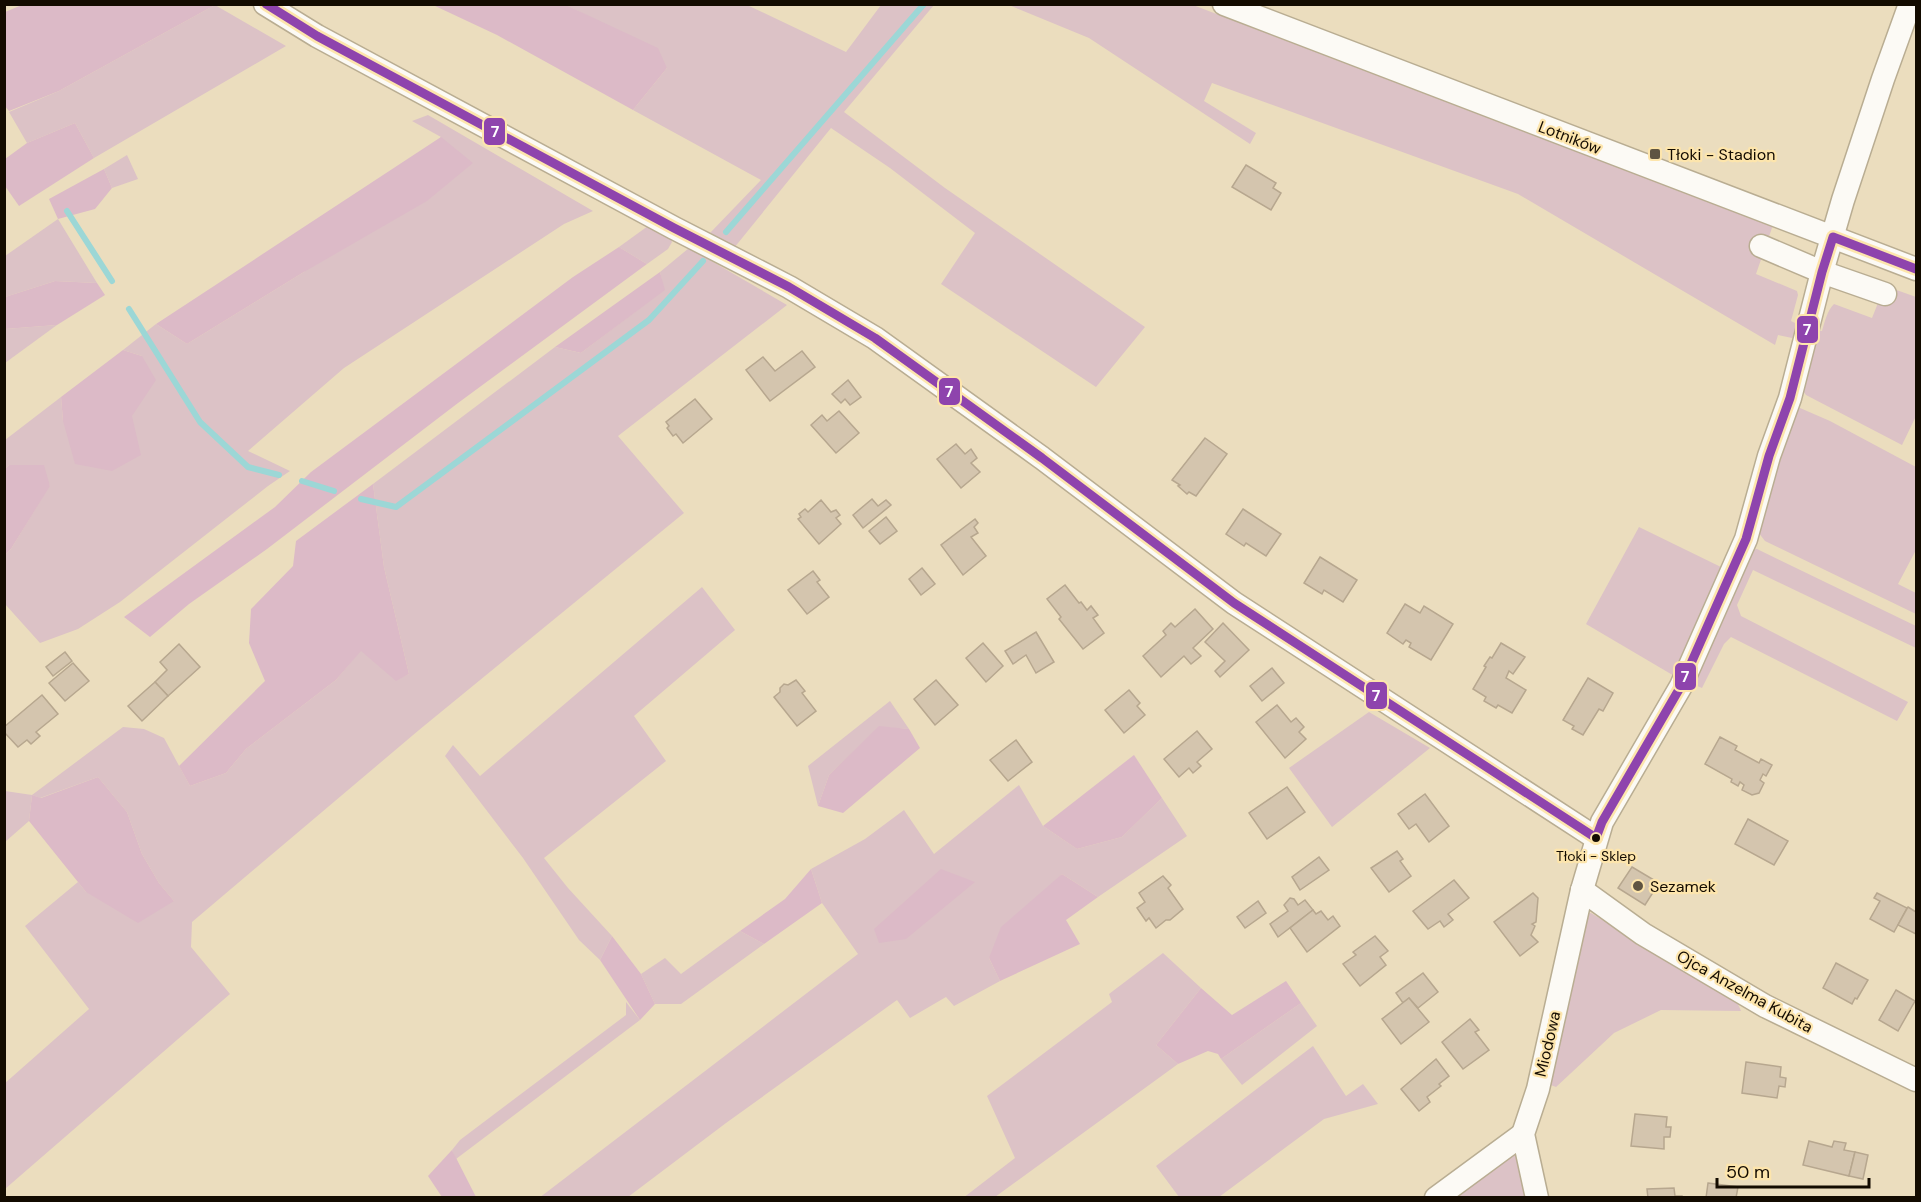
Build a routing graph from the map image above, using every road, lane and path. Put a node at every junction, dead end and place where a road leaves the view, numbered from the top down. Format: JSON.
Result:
{"nodes":[{"id":1,"x":265,"y":4,"type":"edge"},
{"id":2,"x":1224,"y":4,"type":"edge"},
{"id":3,"x":1910,"y":4,"type":"edge"},
{"id":4,"x":1833,"y":237,"type":"junction"},
{"id":5,"x":1761,"y":246,"type":"dead end"},
{"id":6,"x":1917,"y":269,"type":"edge"},
{"id":7,"x":1822,"y":272,"type":"junction"},
{"id":8,"x":1885,"y":294,"type":"dead end"},
{"id":9,"x":1596,"y":838,"type":"junction"},
{"id":10,"x":1582,"y":890,"type":"junction"},
{"id":11,"x":1917,"y":1080,"type":"edge"},
{"id":12,"x":1523,"y":1134,"type":"junction"},
{"id":13,"x":1436,"y":1197,"type":"edge"},
{"id":14,"x":1537,"y":1197,"type":"edge"}],
"edges":[{"from":1,"to":9,"type":"street"},
{"from":2,"to":4,"type":"street","name":"Lotników"},
{"from":3,"to":4,"type":"street","name":"Miodowa"},
{"from":4,"to":6,"type":"street","name":"Lotników"},
{"from":4,"to":7,"type":"street","name":"Miodowa"},
{"from":5,"to":7,"type":"street"},
{"from":7,"to":8,"type":"street"},
{"from":7,"to":9,"type":"street","name":"Miodowa"},
{"from":9,"to":10,"type":"street","name":"Miodowa"},
{"from":10,"to":11,"type":"street","name":"Ojca Anzelma Kubita"},
{"from":10,"to":12,"type":"street","name":"Miodowa"},
{"from":12,"to":13,"type":"street"},
{"from":12,"to":14,"type":"street"}]}
